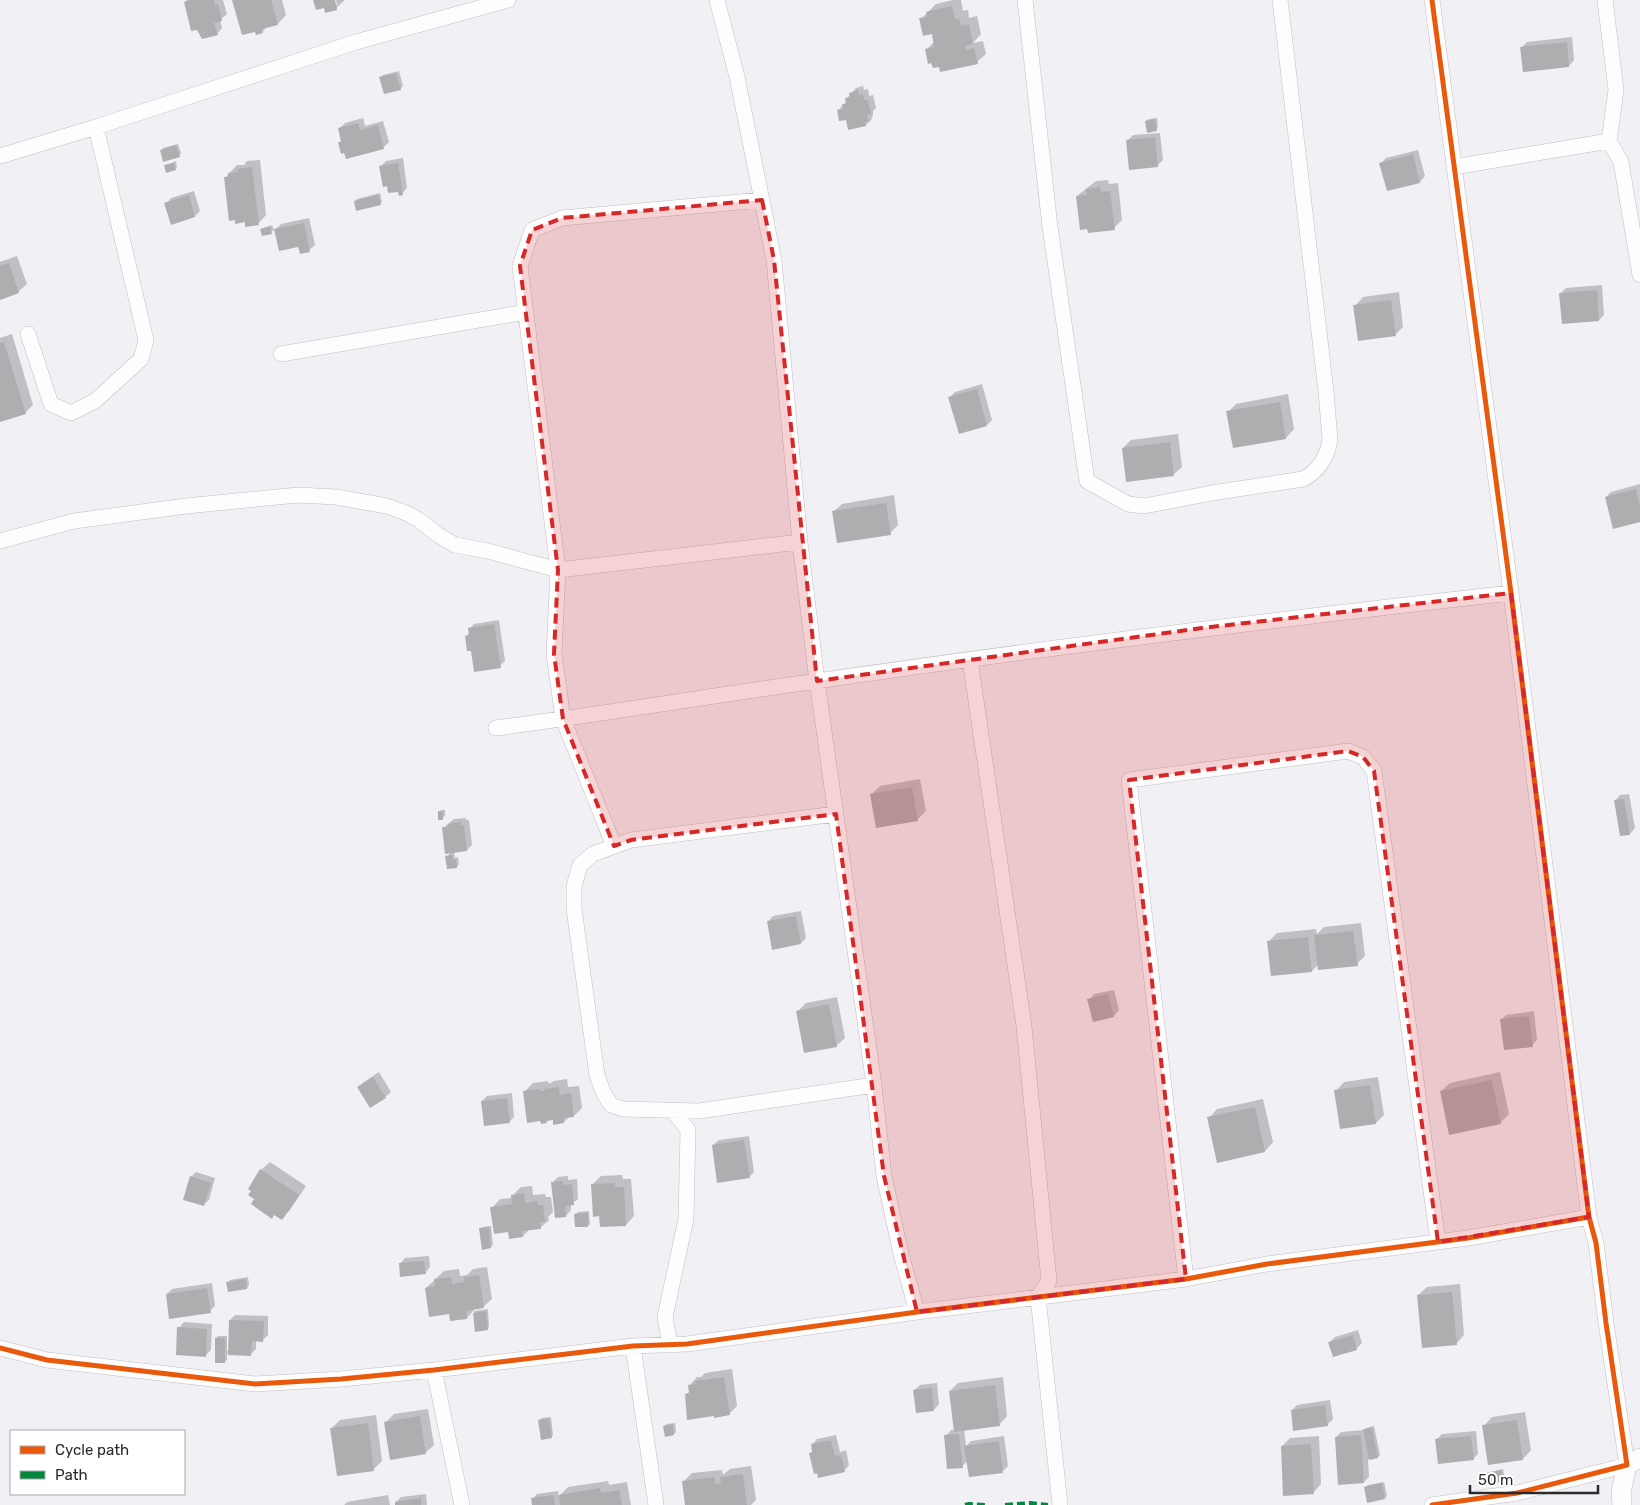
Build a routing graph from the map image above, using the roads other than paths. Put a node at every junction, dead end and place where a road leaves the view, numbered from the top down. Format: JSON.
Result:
{"nodes":[{"id":1,"x":508,"y":0,"type":"edge"},
{"id":2,"x":717,"y":0,"type":"edge"},
{"id":3,"x":1025,"y":0,"type":"edge"},
{"id":4,"x":1280,"y":0,"type":"edge"},
{"id":5,"x":1432,"y":0,"type":"edge"},
{"id":6,"x":1605,"y":0,"type":"edge"},
{"id":7,"x":96,"y":128,"type":"junction"},
{"id":8,"x":1609,"y":141,"type":"junction"},
{"id":9,"x":0,"y":156,"type":"edge"},
{"id":10,"x":1454,"y":167,"type":"junction"},
{"id":11,"x":762,"y":200,"type":"junction"},
{"id":12,"x":1640,"y":274,"type":"edge"},
{"id":13,"x":526,"y":312,"type":"junction"},
{"id":14,"x":28,"y":334,"type":"dead end"},
{"id":15,"x":281,"y":354,"type":"dead end"},
{"id":16,"x":0,"y":541,"type":"edge"},
{"id":17,"x":800,"y":542,"type":"junction"},
{"id":18,"x":558,"y":570,"type":"junction"},
{"id":19,"x":1511,"y":592,"type":"junction"},
{"id":20,"x":970,"y":660,"type":"junction"},
{"id":21,"x":817,"y":681,"type":"junction"},
{"id":22,"x":563,"y":719,"type":"junction"},
{"id":23,"x":496,"y":728,"type":"dead end"},
{"id":24,"x":836,"y":814,"type":"junction"},
{"id":25,"x":614,"y":846,"type":"junction"},
{"id":26,"x":874,"y":1086,"type":"junction"},
{"id":27,"x":673,"y":1111,"type":"junction"},
{"id":28,"x":1589,"y":1217,"type":"junction"},
{"id":29,"x":1438,"y":1242,"type":"junction"},
{"id":30,"x":1186,"y":1279,"type":"junction"},
{"id":31,"x":1038,"y":1297,"type":"junction"},
{"id":32,"x":917,"y":1312,"type":"junction"},
{"id":33,"x":670,"y":1345,"type":"junction"},
{"id":34,"x":633,"y":1346,"type":"junction"},
{"id":35,"x":0,"y":1348,"type":"edge"},
{"id":36,"x":434,"y":1370,"type":"junction"},
{"id":37,"x":1634,"y":1461,"type":"edge"},
{"id":38,"x":462,"y":1505,"type":"edge"},
{"id":39,"x":656,"y":1505,"type":"edge"},
{"id":40,"x":1060,"y":1505,"type":"edge"},
{"id":41,"x":1432,"y":1505,"type":"edge"},
{"id":42,"x":1622,"y":1505,"type":"edge"}],
"edges":[{"from":1,"to":7,"type":"street"},
{"from":2,"to":11,"type":"street"},
{"from":3,"to":4,"type":"street"},
{"from":5,"to":10,"type":"street"},
{"from":6,"to":8,"type":"street"},
{"from":7,"to":9,"type":"street"},
{"from":7,"to":14,"type":"street"},
{"from":8,"to":10,"type":"street"},
{"from":8,"to":12,"type":"street"},
{"from":10,"to":19,"type":"street"},
{"from":11,"to":13,"type":"street"},
{"from":11,"to":17,"type":"street"},
{"from":13,"to":15,"type":"street"},
{"from":13,"to":18,"type":"street"},
{"from":16,"to":18,"type":"street"},
{"from":17,"to":18,"type":"street"},
{"from":17,"to":21,"type":"street"},
{"from":18,"to":22,"type":"street"},
{"from":19,"to":20,"type":"street"},
{"from":19,"to":28,"type":"street"},
{"from":20,"to":21,"type":"street"},
{"from":20,"to":31,"type":"street"},
{"from":21,"to":22,"type":"street"},
{"from":21,"to":24,"type":"street"},
{"from":22,"to":23,"type":"street"},
{"from":22,"to":25,"type":"street"},
{"from":24,"to":25,"type":"street"},
{"from":24,"to":26,"type":"street"},
{"from":25,"to":27,"type":"street"},
{"from":26,"to":27,"type":"street"},
{"from":26,"to":32,"type":"street"},
{"from":27,"to":33,"type":"street"},
{"from":28,"to":29,"type":"street"},
{"from":28,"to":37,"type":"street"},
{"from":29,"to":30,"type":"street"},
{"from":29,"to":30,"type":"street"},
{"from":30,"to":31,"type":"street"},
{"from":31,"to":32,"type":"street"},
{"from":31,"to":40,"type":"street"},
{"from":32,"to":33,"type":"street"},
{"from":33,"to":34,"type":"street"},
{"from":34,"to":36,"type":"street"},
{"from":34,"to":39,"type":"street"},
{"from":35,"to":36,"type":"street"},
{"from":36,"to":38,"type":"street"},
{"from":37,"to":41,"type":"street"},
{"from":37,"to":42,"type":"street"}]}
